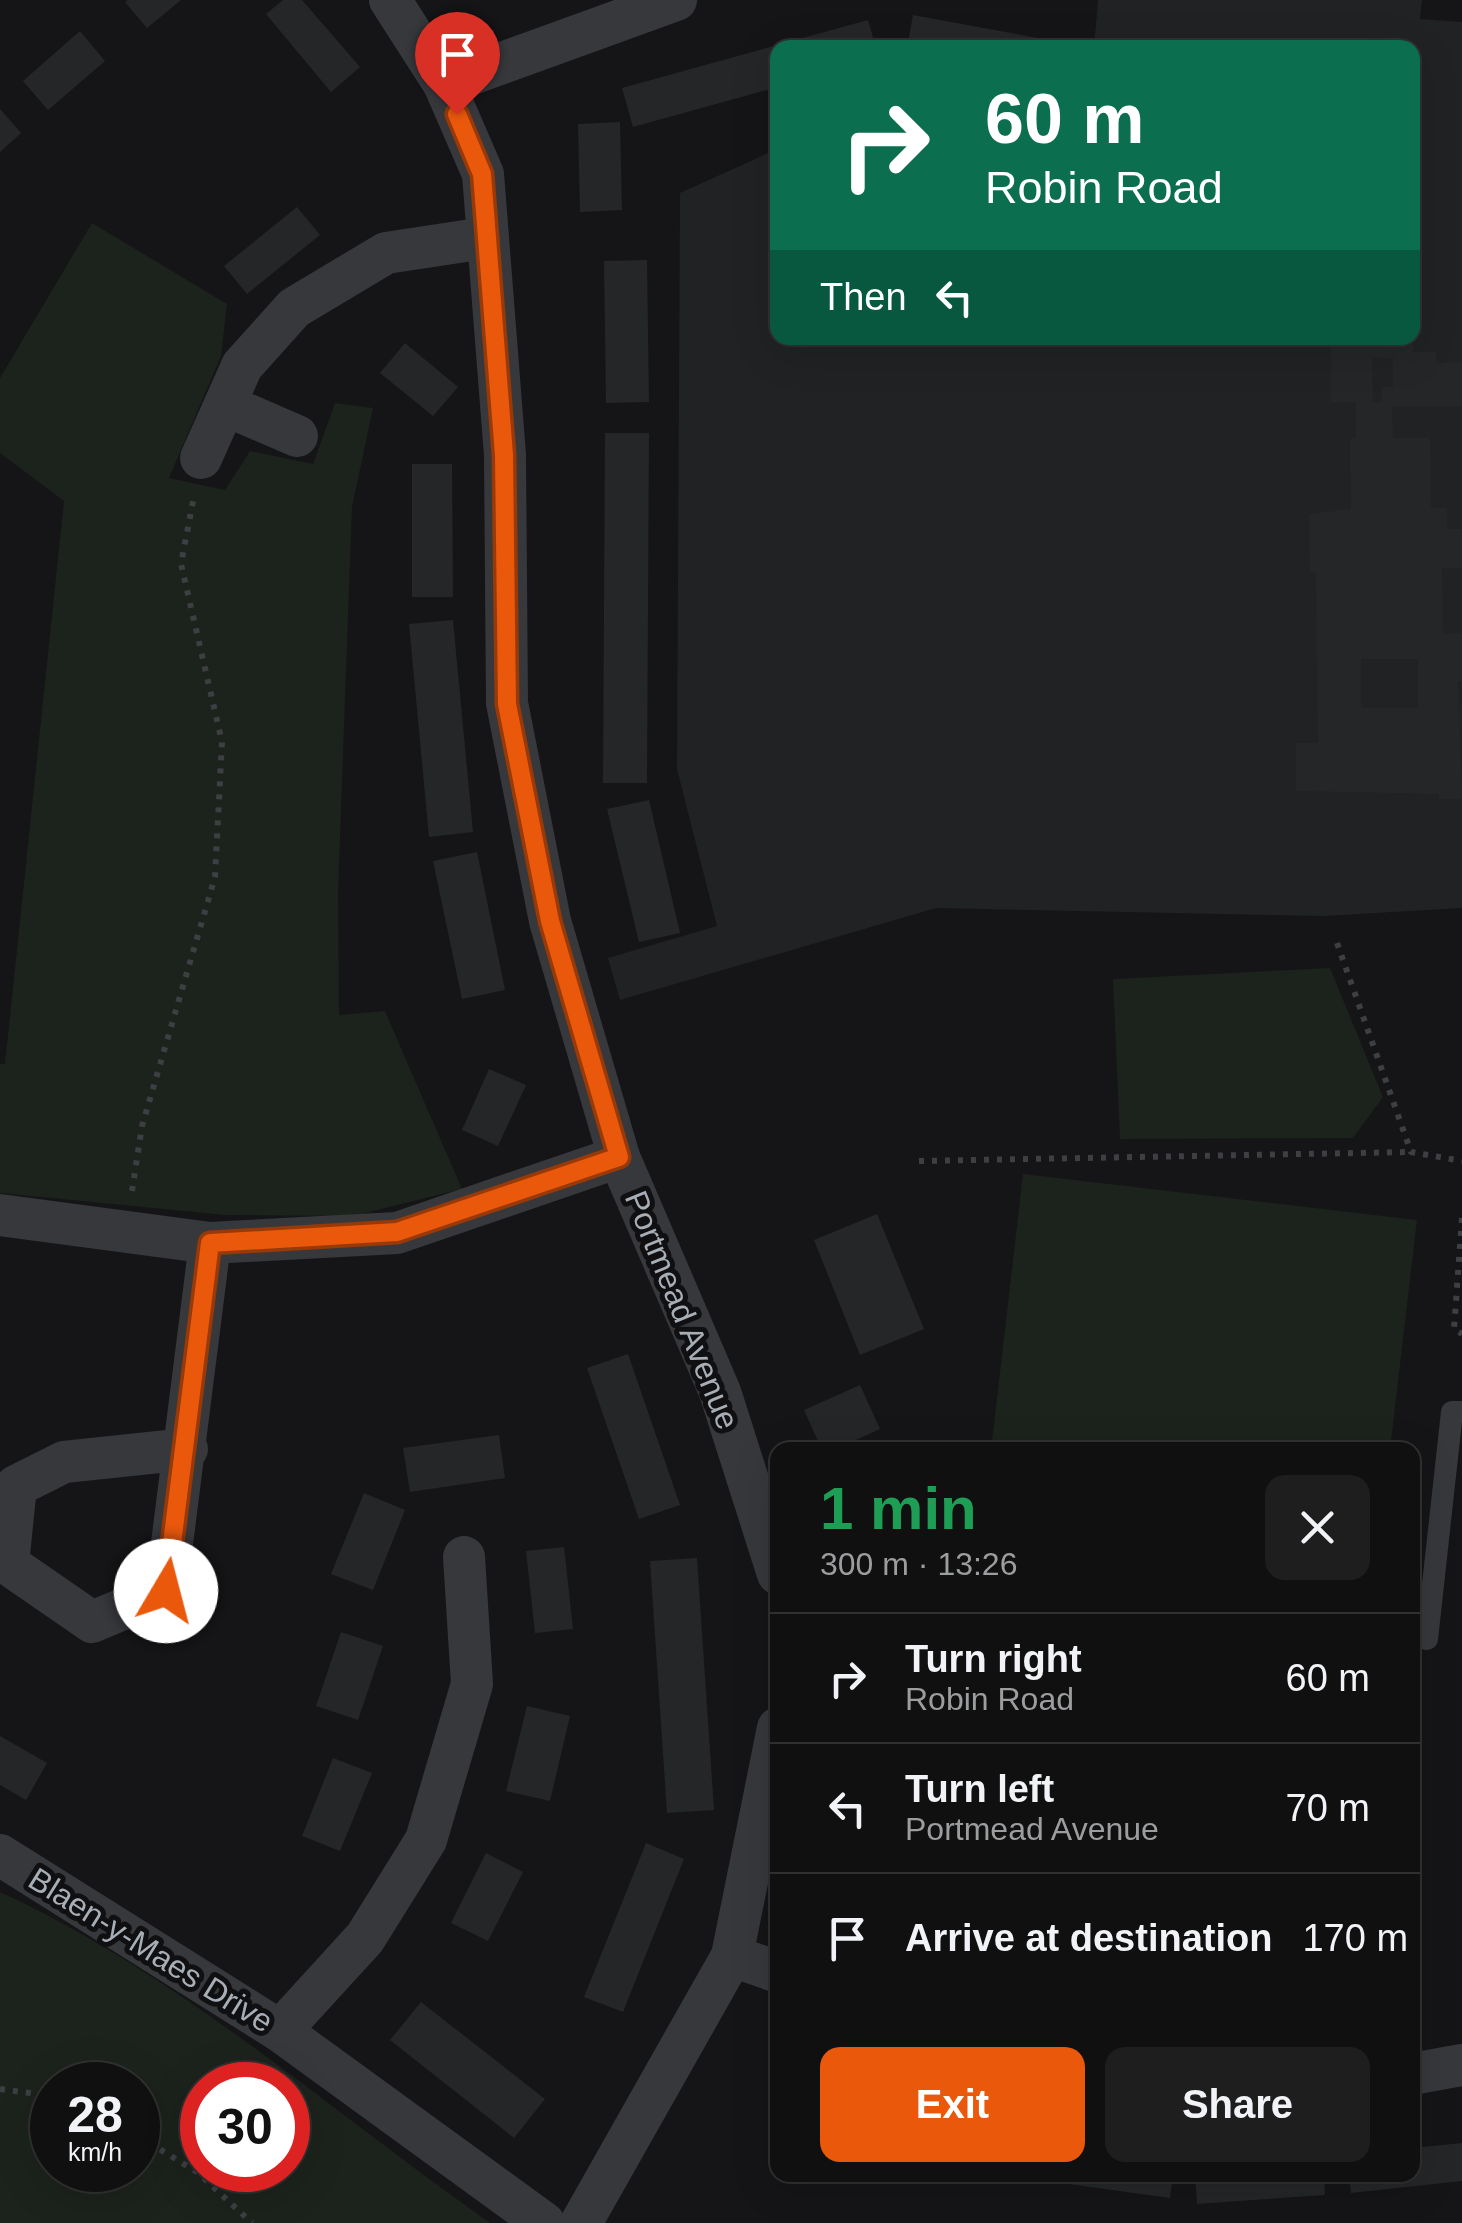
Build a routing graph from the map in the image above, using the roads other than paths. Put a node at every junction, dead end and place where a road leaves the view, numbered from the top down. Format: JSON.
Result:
{"nodes":[{"id":1,"x":390,"y":0,"type":"edge"},
{"id":2,"x":676,"y":0,"type":"edge"},
{"id":3,"x":444,"y":84,"type":"junction"},
{"id":4,"x":485,"y":238,"type":"junction"},
{"id":5,"x":224,"y":405,"type":"junction"},
{"id":6,"x":297,"y":436,"type":"dead end"},
{"id":7,"x":201,"y":458,"type":"road end"},
{"id":8,"x":619,"y":1157,"type":"junction"},
{"id":9,"x":0,"y":1215,"type":"edge"},
{"id":10,"x":210,"y":1243,"type":"junction"},
{"id":11,"x":1462,"y":1412,"type":"edge"},
{"id":12,"x":186,"y":1449,"type":"junction"},
{"id":13,"x":770,"y":1549,"type":"edge"},
{"id":14,"x":464,"y":1557,"type":"dead end"},
{"id":15,"x":1427,"y":1639,"type":"dead end"},
{"id":16,"x":770,"y":1768,"type":"edge"},
{"id":17,"x":0,"y":1855,"type":"edge"},
{"id":18,"x":732,"y":1956,"type":"junction"},
{"id":19,"x":770,"y":1969,"type":"edge"},
{"id":20,"x":280,"y":2030,"type":"junction"},
{"id":21,"x":1462,"y":2064,"type":"edge"},
{"id":22,"x":1420,"y":2072,"type":"edge"},
{"id":23,"x":544,"y":2223,"type":"edge"},
{"id":24,"x":581,"y":2223,"type":"edge"}],
"edges":[{"from":1,"to":3,"type":"street","name":"Portmead Avenue"},
{"from":2,"to":3,"type":"street"},
{"from":3,"to":4,"type":"street","name":"Portmead Avenue"},
{"from":4,"to":5,"type":"street"},
{"from":4,"to":8,"type":"street","name":"Portmead Avenue"},
{"from":5,"to":6,"type":"street"},
{"from":5,"to":7,"type":"street"},
{"from":8,"to":10,"type":"street"},
{"from":8,"to":13,"type":"street","name":"Portmead Avenue"},
{"from":9,"to":10,"type":"street"},
{"from":10,"to":12,"type":"street"},
{"from":11,"to":15,"type":"lane"},
{"from":12,"to":12,"type":"street"},
{"from":14,"to":20,"type":"street"},
{"from":16,"to":18,"type":"street"},
{"from":17,"to":20,"type":"street","name":"Blaen-y-Maes Drive"},
{"from":18,"to":19,"type":"street"},
{"from":18,"to":24,"type":"street"},
{"from":20,"to":23,"type":"street","name":"Blaen-y-Maes Drive"},
{"from":21,"to":22,"type":"street"}]}
